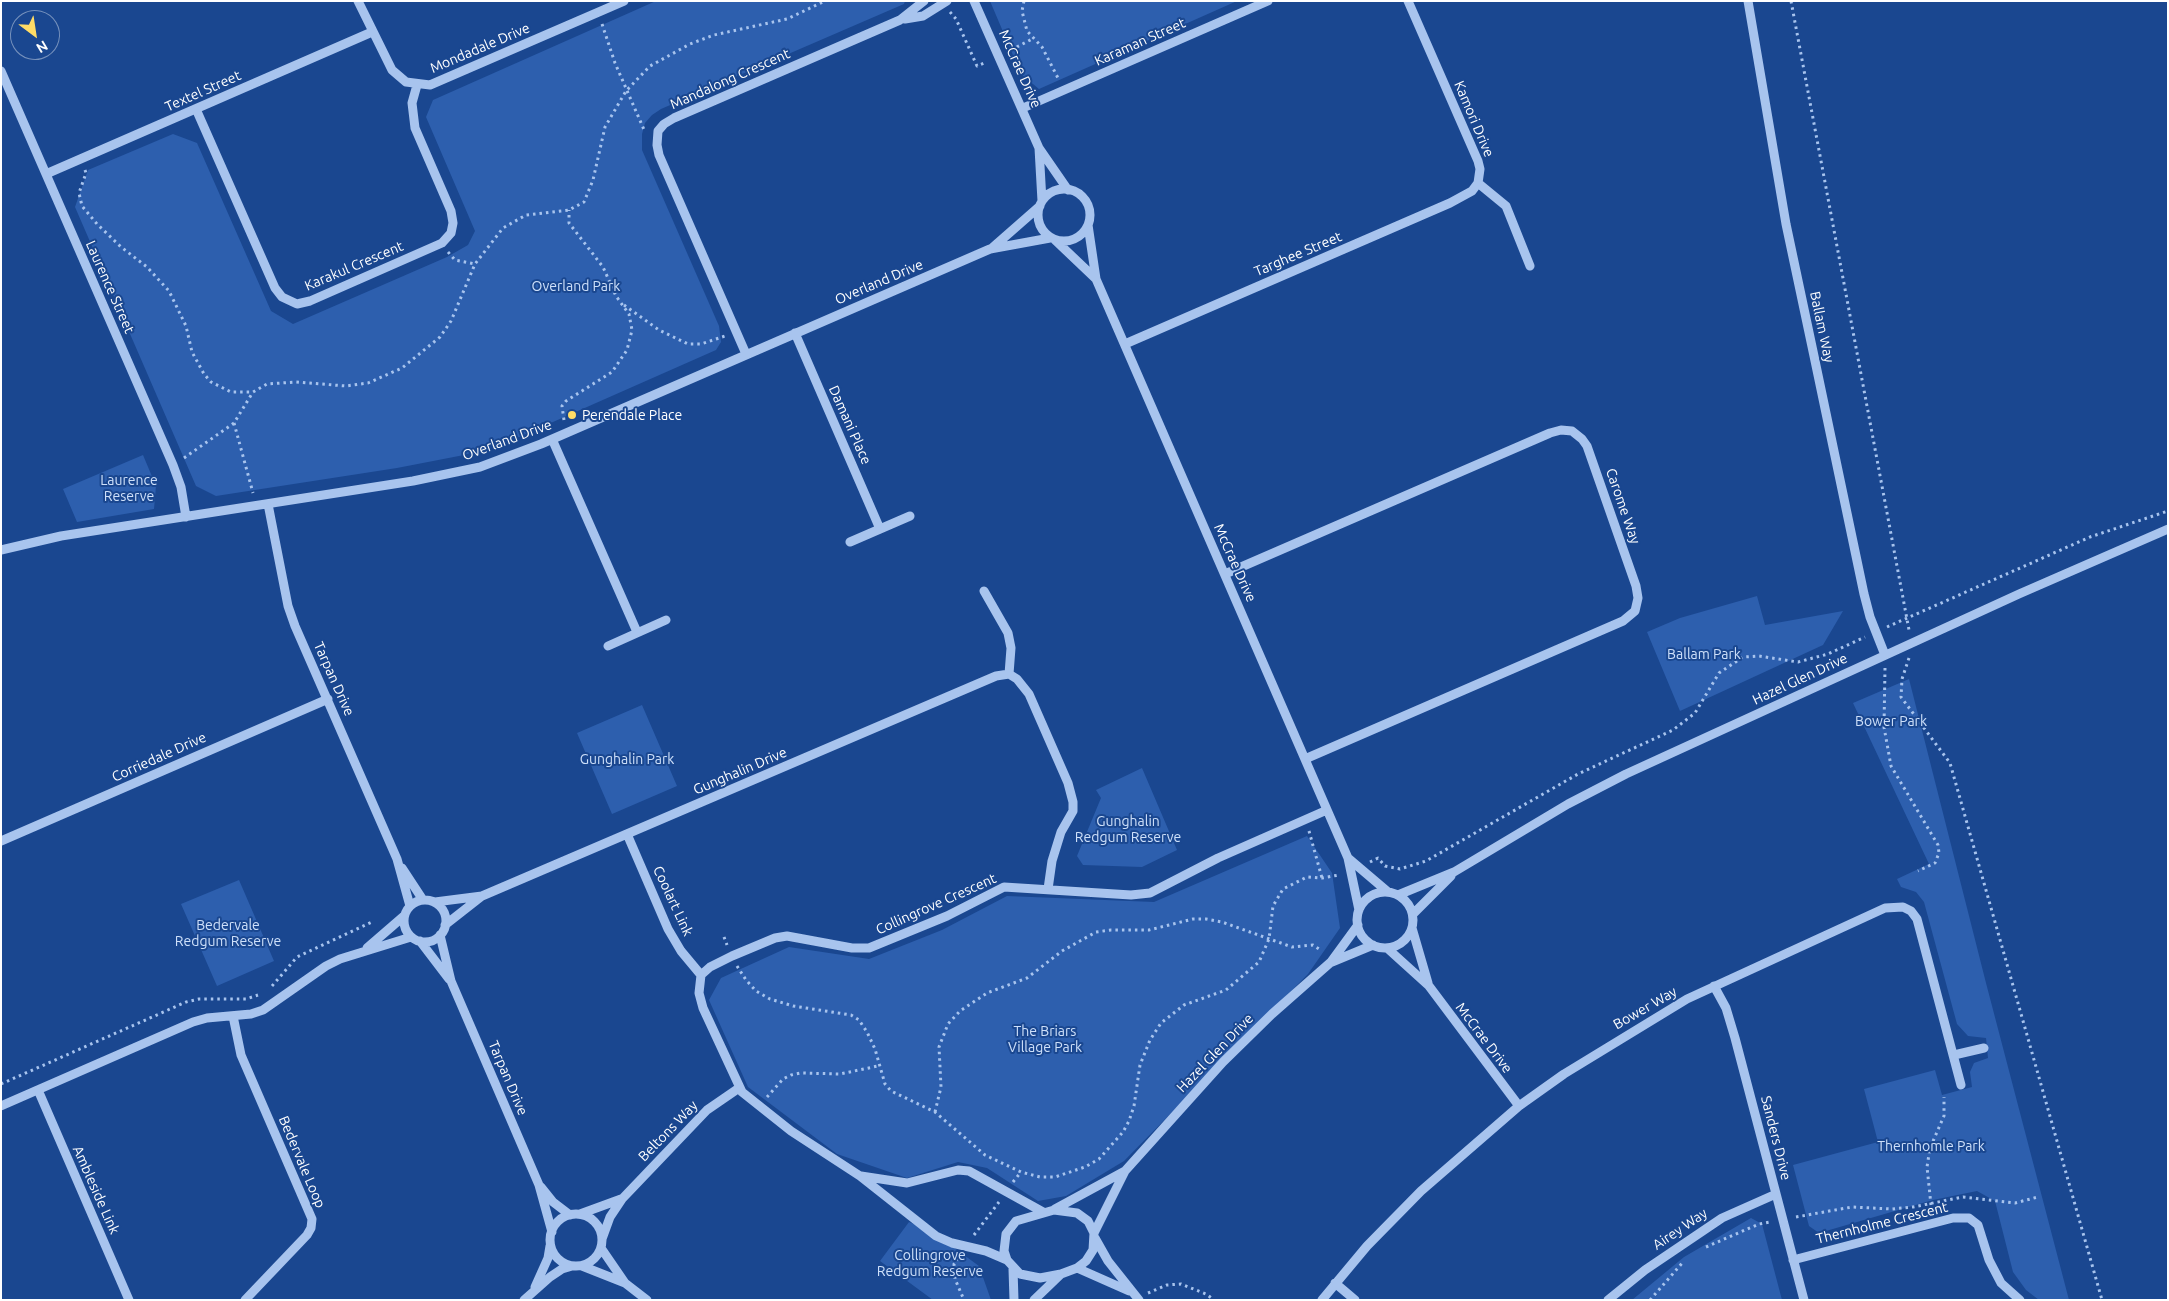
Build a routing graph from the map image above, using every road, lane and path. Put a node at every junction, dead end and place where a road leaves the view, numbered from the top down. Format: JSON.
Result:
{"nodes":[{"id":1,"x":358,"y":1,"type":"edge"},
{"id":2,"x":624,"y":1,"type":"edge"},
{"id":3,"x":825,"y":1,"type":"edge"},
{"id":4,"x":924,"y":1,"type":"edge"},
{"id":5,"x":947,"y":1,"type":"edge"},
{"id":6,"x":974,"y":1,"type":"edge"},
{"id":7,"x":1024,"y":1,"type":"edge"},
{"id":8,"x":1268,"y":1,"type":"edge"},
{"id":9,"x":1408,"y":1,"type":"edge"},
{"id":10,"x":1748,"y":1,"type":"edge"},
{"id":11,"x":1791,"y":1,"type":"edge"},
{"id":12,"x":599,"y":12,"type":"junction"},
{"id":13,"x":900,"y":20,"type":"junction"},
{"id":14,"x":372,"y":32,"type":"junction"},
{"id":15,"x":1,"y":71,"type":"edge"},
{"id":16,"x":417,"y":85,"type":"junction"},
{"id":17,"x":626,"y":90,"type":"junction"},
{"id":18,"x":1064,"y":90,"type":"junction"},
{"id":19,"x":1023,"y":108,"type":"junction"},
{"id":20,"x":196,"y":109,"type":"junction"},
{"id":21,"x":657,"y":138,"type":"junction"},
{"id":22,"x":1039,"y":148,"type":"junction"},
{"id":23,"x":80,"y":160,"type":"junction"},
{"id":24,"x":46,"y":174,"type":"junction"},
{"id":25,"x":1478,"y":183,"type":"junction"},
{"id":26,"x":1068,"y":190,"type":"junction"},
{"id":27,"x":1041,"y":204,"type":"junction"},
{"id":28,"x":569,"y":210,"type":"junction"},
{"id":29,"x":1088,"y":225,"type":"junction"},
{"id":30,"x":1052,"y":239,"type":"junction"},
{"id":31,"x":442,"y":243,"type":"junction"},
{"id":32,"x":990,"y":249,"type":"junction"},
{"id":33,"x":475,"y":264,"type":"junction"},
{"id":34,"x":1530,"y":266,"type":"dead end"},
{"id":35,"x":1096,"y":279,"type":"junction"},
{"id":36,"x":621,"y":303,"type":"junction"},
{"id":37,"x":736,"y":332,"type":"junction"},
{"id":38,"x":795,"y":333,"type":"junction"},
{"id":39,"x":1125,"y":344,"type":"junction"},
{"id":40,"x":746,"y":354,"type":"junction"},
{"id":41,"x":253,"y":392,"type":"junction"},
{"id":42,"x":234,"y":423,"type":"junction"},
{"id":43,"x":569,"y":432,"type":"junction"},
{"id":44,"x":552,"y":439,"type":"junction"},
{"id":45,"x":173,"y":465,"type":"junction"},
{"id":46,"x":268,"y":504,"type":"junction"},
{"id":47,"x":257,"y":506,"type":"junction"},
{"id":48,"x":2168,"y":511,"type":"edge"},
{"id":49,"x":186,"y":516,"type":"junction"},
{"id":50,"x":910,"y":516,"type":"dead end"},
{"id":51,"x":880,"y":529,"type":"junction"},
{"id":52,"x":2168,"y":529,"type":"edge"},
{"id":53,"x":850,"y":542,"type":"dead end"},
{"id":54,"x":1,"y":550,"type":"edge"},
{"id":55,"x":1225,"y":574,"type":"junction"},
{"id":56,"x":984,"y":591,"type":"dead end"},
{"id":57,"x":1907,"y":618,"type":"junction"},
{"id":58,"x":666,"y":620,"type":"dead end"},
{"id":59,"x":637,"y":632,"type":"junction"},
{"id":60,"x":1875,"y":632,"type":"junction"},
{"id":61,"x":1911,"y":643,"type":"junction"},
{"id":62,"x":608,"y":646,"type":"dead end"},
{"id":63,"x":1885,"y":655,"type":"junction"},
{"id":64,"x":1009,"y":674,"type":"junction"},
{"id":65,"x":328,"y":699,"type":"junction"},
{"id":66,"x":1306,"y":759,"type":"junction"},
{"id":67,"x":1327,"y":810,"type":"junction"},
{"id":68,"x":1306,"y":819,"type":"junction"},
{"id":69,"x":627,"y":834,"type":"junction"},
{"id":70,"x":1,"y":841,"type":"edge"},
{"id":71,"x":1348,"y":858,"type":"junction"},
{"id":72,"x":397,"y":859,"type":"junction"},
{"id":73,"x":1359,"y":867,"type":"junction"},
{"id":74,"x":1350,"y":871,"type":"junction"},
{"id":75,"x":1918,"y":871,"type":"dead end"},
{"id":76,"x":1454,"y":872,"type":"junction"},
{"id":77,"x":1322,"y":878,"type":"junction"},
{"id":78,"x":1048,"y":889,"type":"junction"},
{"id":79,"x":1388,"y":892,"type":"junction"},
{"id":80,"x":1398,"y":895,"type":"junction"},
{"id":81,"x":482,"y":896,"type":"junction"},
{"id":82,"x":423,"y":900,"type":"junction"},
{"id":83,"x":435,"y":902,"type":"junction"},
{"id":84,"x":410,"y":906,"type":"junction"},
{"id":85,"x":1359,"y":910,"type":"junction"},
{"id":86,"x":1413,"y":914,"type":"junction"},
{"id":87,"x":404,"y":916,"type":"junction"},
{"id":88,"x":372,"y":922,"type":"dead end"},
{"id":89,"x":445,"y":925,"type":"junction"},
{"id":90,"x":1358,"y":925,"type":"junction"},
{"id":91,"x":1412,"y":928,"type":"junction"},
{"id":92,"x":440,"y":935,"type":"junction"},
{"id":93,"x":411,"y":937,"type":"junction"},
{"id":94,"x":724,"y":937,"type":"dead end"},
{"id":95,"x":1269,"y":939,"type":"junction"},
{"id":96,"x":420,"y":941,"type":"junction"},
{"id":97,"x":1373,"y":945,"type":"junction"},
{"id":98,"x":1387,"y":948,"type":"junction"},
{"id":99,"x":364,"y":950,"type":"junction"},
{"id":100,"x":732,"y":956,"type":"junction"},
{"id":101,"x":1332,"y":962,"type":"junction"},
{"id":102,"x":702,"y":975,"type":"junction"},
{"id":103,"x":451,"y":981,"type":"junction"},
{"id":104,"x":1429,"y":986,"type":"junction"},
{"id":105,"x":1714,"y":986,"type":"junction"},
{"id":106,"x":268,"y":989,"type":"dead end"},
{"id":107,"x":262,"y":993,"type":"dead end"},
{"id":108,"x":233,"y":1016,"type":"junction"},
{"id":109,"x":1984,"y":1048,"type":"dead end"},
{"id":110,"x":1954,"y":1055,"type":"junction"},
{"id":111,"x":878,"y":1066,"type":"junction"},
{"id":112,"x":1,"y":1084,"type":"edge"},
{"id":113,"x":1961,"y":1085,"type":"dead end"},
{"id":114,"x":739,"y":1088,"type":"junction"},
{"id":115,"x":38,"y":1090,"type":"junction"},
{"id":116,"x":1944,"y":1097,"type":"dead end"},
{"id":117,"x":1,"y":1106,"type":"edge"},
{"id":118,"x":758,"y":1106,"type":"junction"},
{"id":119,"x":1519,"y":1106,"type":"junction"},
{"id":120,"x":935,"y":1112,"type":"junction"},
{"id":121,"x":1125,"y":1171,"type":"junction"},
{"id":122,"x":860,"y":1176,"type":"junction"},
{"id":123,"x":539,"y":1185,"type":"junction"},
{"id":124,"x":1776,"y":1194,"type":"junction"},
{"id":125,"x":2038,"y":1197,"type":"dead end"},
{"id":126,"x":622,"y":1199,"type":"junction"},
{"id":127,"x":1931,"y":1203,"type":"junction"},
{"id":128,"x":1054,"y":1210,"type":"junction"},
{"id":129,"x":1043,"y":1212,"type":"junction"},
{"id":130,"x":574,"y":1215,"type":"junction"},
{"id":131,"x":1783,"y":1220,"type":"junction"},
{"id":132,"x":1936,"y":1222,"type":"junction"},
{"id":133,"x":1094,"y":1235,"type":"junction"},
{"id":134,"x":551,"y":1237,"type":"junction"},
{"id":135,"x":602,"y":1244,"type":"junction"},
{"id":136,"x":1701,"y":1249,"type":"dead end"},
{"id":137,"x":1690,"y":1256,"type":"dead end"},
{"id":138,"x":1007,"y":1260,"type":"junction"},
{"id":139,"x":1793,"y":1260,"type":"junction"},
{"id":140,"x":577,"y":1266,"type":"junction"},
{"id":141,"x":1076,"y":1268,"type":"junction"},
{"id":142,"x":1013,"y":1269,"type":"junction"},
{"id":143,"x":1061,"y":1274,"type":"junction"},
{"id":144,"x":625,"y":1283,"type":"junction"},
{"id":145,"x":1335,"y":1283,"type":"junction"},
{"id":146,"x":533,"y":1290,"type":"junction"},
{"id":147,"x":1131,"y":1292,"type":"junction"},
{"id":148,"x":1143,"y":1298,"type":"edge"},
{"id":149,"x":129,"y":1300,"type":"edge"},
{"id":150,"x":245,"y":1300,"type":"edge"},
{"id":151,"x":524,"y":1300,"type":"edge"},
{"id":152,"x":647,"y":1300,"type":"edge"},
{"id":153,"x":1014,"y":1300,"type":"edge"},
{"id":154,"x":1034,"y":1300,"type":"edge"},
{"id":155,"x":1214,"y":1300,"type":"edge"},
{"id":156,"x":1322,"y":1300,"type":"edge"},
{"id":157,"x":1355,"y":1300,"type":"edge"},
{"id":158,"x":1608,"y":1300,"type":"edge"},
{"id":159,"x":1650,"y":1300,"type":"edge"},
{"id":160,"x":1804,"y":1300,"type":"edge"},
{"id":161,"x":2020,"y":1300,"type":"edge"},
{"id":162,"x":2102,"y":1300,"type":"edge"}],
"edges":[{"from":1,"to":14,"type":"street","name":"Mondadale Drive"},
{"from":2,"to":12,"type":"street","name":"Mondadale Drive"},
{"from":3,"to":17,"type":"path"},
{"from":4,"to":13,"type":"street","name":"Mandalong Crescent"},
{"from":5,"to":13,"type":"street","name":"Mandalong Crescent"},
{"from":6,"to":19,"type":"street","name":"McCrae Drive"},
{"from":7,"to":18,"type":"path"},
{"from":8,"to":18,"type":"street","name":"Karaman Street"},
{"from":9,"to":25,"type":"street","name":"Kamori Drive"},
{"from":10,"to":60,"type":"street","name":"Ballam Way"},
{"from":11,"to":57,"type":"path"},
{"from":12,"to":16,"type":"street","name":"Mondadale Drive"},
{"from":12,"to":17,"type":"path"},
{"from":13,"to":21,"type":"street","name":"Mandalong Crescent"},
{"from":14,"to":16,"type":"street","name":"Mondadale Drive"},
{"from":14,"to":20,"type":"street","name":"Textel Street"},
{"from":15,"to":24,"type":"street","name":"Laurence Street"},
{"from":16,"to":31,"type":"street"},
{"from":17,"to":21,"type":"path"},
{"from":17,"to":28,"type":"path"},
{"from":18,"to":19,"type":"street","name":"Karaman Street"},
{"from":19,"to":22,"type":"street","name":"McCrae Drive"},
{"from":20,"to":23,"type":"street","name":"Textel Street"},
{"from":20,"to":31,"type":"street","name":"Karakul Crescent"},
{"from":21,"to":37,"type":"street"},
{"from":22,"to":26,"type":"street","name":"McCrae Drive"},
{"from":22,"to":27,"type":"street","name":"McCrae Drive"},
{"from":23,"to":24,"type":"street","name":"Textel Street"},
{"from":23,"to":41,"type":"path"},
{"from":24,"to":45,"type":"street","name":"Laurence Street"},
{"from":25,"to":34,"type":"street"},
{"from":25,"to":39,"type":"street","name":"Targhee Street"},
{"from":26,"to":27,"type":"street"},
{"from":26,"to":29,"type":"street"},
{"from":27,"to":30,"type":"street"},
{"from":27,"to":32,"type":"street","name":"Overland Drive"},
{"from":28,"to":33,"type":"path"},
{"from":28,"to":36,"type":"path"},
{"from":29,"to":30,"type":"street"},
{"from":29,"to":35,"type":"street","name":"McCrae Drive"},
{"from":30,"to":32,"type":"street","name":"Overland Drive"},
{"from":30,"to":35,"type":"street","name":"McCrae Drive"},
{"from":31,"to":33,"type":"path"},
{"from":32,"to":38,"type":"street","name":"Overland Drive"},
{"from":33,"to":41,"type":"path"},
{"from":35,"to":39,"type":"street","name":"McCrae Drive"},
{"from":36,"to":37,"type":"path"},
{"from":36,"to":43,"type":"path"},
{"from":37,"to":40,"type":"street"},
{"from":38,"to":40,"type":"street","name":"Overland Drive"},
{"from":38,"to":51,"type":"street","name":"Damani Place"},
{"from":39,"to":55,"type":"street","name":"McCrae Drive"},
{"from":40,"to":43,"type":"street","name":"Overland Drive"},
{"from":41,"to":42,"type":"path"},
{"from":42,"to":45,"type":"path"},
{"from":42,"to":47,"type":"path"},
{"from":43,"to":44,"type":"street","name":"Overland Drive"},
{"from":44,"to":46,"type":"street","name":"Overland Drive"},
{"from":44,"to":59,"type":"street"},
{"from":45,"to":49,"type":"street","name":"Laurence Street"},
{"from":46,"to":47,"type":"street","name":"Overland Drive"},
{"from":46,"to":65,"type":"street","name":"Tarpan Drive"},
{"from":47,"to":49,"type":"street","name":"Overland Drive"},
{"from":48,"to":57,"type":"path"},
{"from":49,"to":54,"type":"street","name":"Overland Drive"},
{"from":50,"to":51,"type":"street"},
{"from":51,"to":53,"type":"street"},
{"from":52,"to":61,"type":"street","name":"Hazel Glen Drive"},
{"from":55,"to":66,"type":"street","name":"McCrae Drive"},
{"from":55,"to":66,"type":"street","name":"Carome Way"},
{"from":56,"to":64,"type":"street"},
{"from":57,"to":60,"type":"path"},
{"from":57,"to":61,"type":"path"},
{"from":58,"to":59,"type":"street"},
{"from":59,"to":62,"type":"street"},
{"from":60,"to":63,"type":"street","name":"Ballam Way"},
{"from":60,"to":73,"type":"path"},
{"from":61,"to":63,"type":"street","name":"Hazel Glen Drive"},
{"from":61,"to":162,"type":"path"},
{"from":63,"to":75,"type":"path"},
{"from":63,"to":76,"type":"street","name":"Hazel Glen Drive"},
{"from":64,"to":69,"type":"street","name":"Gunghalin Drive"},
{"from":64,"to":78,"type":"street"},
{"from":65,"to":70,"type":"street","name":"Corriedale Drive"},
{"from":65,"to":72,"type":"street","name":"Tarpan Drive"},
{"from":66,"to":67,"type":"street","name":"McCrae Drive"},
{"from":67,"to":68,"type":"street","name":"Collingrove Crescent"},
{"from":67,"to":71,"type":"street","name":"McCrae Drive"},
{"from":68,"to":77,"type":"path"},
{"from":68,"to":78,"type":"street","name":"Collingrove Crescent"},
{"from":69,"to":81,"type":"street","name":"Gunghalin Drive"},
{"from":69,"to":102,"type":"street","name":"Coolart Link"},
{"from":71,"to":73,"type":"street","name":"McCrae Drive"},
{"from":71,"to":74,"type":"street","name":"McCrae Drive"},
{"from":72,"to":82,"type":"street","name":"Tarpan Drive"},
{"from":72,"to":84,"type":"street","name":"Tarpan Drive"},
{"from":73,"to":79,"type":"street","name":"McCrae Drive"},
{"from":74,"to":77,"type":"path"},
{"from":74,"to":85,"type":"street","name":"McCrae Drive"},
{"from":76,"to":80,"type":"street","name":"Hazel Glen Drive"},
{"from":76,"to":86,"type":"street","name":"Hazel Glen Drive"},
{"from":77,"to":95,"type":"path"},
{"from":78,"to":100,"type":"street","name":"Collingrove Crescent"},
{"from":79,"to":80,"type":"street"},
{"from":79,"to":85,"type":"street"},
{"from":80,"to":86,"type":"street"},
{"from":81,"to":83,"type":"street","name":"Gunghalin Drive"},
{"from":81,"to":89,"type":"street","name":"Gunghalin Drive"},
{"from":82,"to":83,"type":"street"},
{"from":82,"to":84,"type":"street"},
{"from":83,"to":89,"type":"street"},
{"from":84,"to":87,"type":"street"},
{"from":85,"to":90,"type":"street"},
{"from":86,"to":91,"type":"street"},
{"from":87,"to":93,"type":"street"},
{"from":87,"to":99,"type":"street"},
{"from":88,"to":106,"type":"path"},
{"from":89,"to":92,"type":"street"},
{"from":90,"to":97,"type":"street"},
{"from":90,"to":101,"type":"street","name":"Hazel Glen Drive"},
{"from":91,"to":98,"type":"street"},
{"from":91,"to":104,"type":"street","name":"McCrae Drive"},
{"from":92,"to":96,"type":"street"},
{"from":92,"to":103,"type":"street","name":"Tarpan Drive"},
{"from":93,"to":96,"type":"street"},
{"from":93,"to":99,"type":"street"},
{"from":94,"to":100,"type":"path"},
{"from":95,"to":101,"type":"path"},
{"from":95,"to":120,"type":"path"},
{"from":95,"to":120,"type":"path"},
{"from":96,"to":103,"type":"street","name":"Tarpan Drive"},
{"from":97,"to":98,"type":"street"},
{"from":97,"to":101,"type":"street","name":"Hazel Glen Drive"},
{"from":98,"to":104,"type":"street","name":"McCrae Drive"},
{"from":99,"to":108,"type":"street"},
{"from":100,"to":102,"type":"street","name":"Collingrove Crescent"},
{"from":100,"to":111,"type":"path"},
{"from":101,"to":121,"type":"street","name":"Hazel Glen Drive"},
{"from":102,"to":114,"type":"street"},
{"from":103,"to":123,"type":"street","name":"Tarpan Drive"},
{"from":104,"to":119,"type":"street","name":"McCrae Drive"},
{"from":105,"to":110,"type":"street","name":"Bower Way"},
{"from":105,"to":119,"type":"street","name":"Bower Way"},
{"from":105,"to":124,"type":"street","name":"Sanders Drive"},
{"from":107,"to":112,"type":"path"},
{"from":108,"to":115,"type":"street"},
{"from":108,"to":150,"type":"street","name":"Bedervale Loop"},
{"from":109,"to":110,"type":"street"},
{"from":110,"to":113,"type":"street","name":"Bower Way"},
{"from":111,"to":118,"type":"path"},
{"from":111,"to":120,"type":"path"},
{"from":114,"to":118,"type":"street"},
{"from":114,"to":126,"type":"street","name":"Beltons Way"},
{"from":115,"to":117,"type":"street"},
{"from":115,"to":149,"type":"street","name":"Ambleside Link"},
{"from":116,"to":127,"type":"path"},
{"from":118,"to":122,"type":"street"},
{"from":119,"to":145,"type":"street","name":"Bower Way"},
{"from":121,"to":128,"type":"street","name":"Hazel Glen Drive"},
{"from":121,"to":133,"type":"street","name":"Hazel Glen Drive"},
{"from":122,"to":129,"type":"street"},
{"from":122,"to":138,"type":"street"},
{"from":123,"to":130,"type":"street","name":"Tarpan Drive"},
{"from":123,"to":134,"type":"street","name":"Tarpan Drive"},
{"from":124,"to":131,"type":"street","name":"Sanders Drive"},
{"from":124,"to":158,"type":"street","name":"Airey Way"},
{"from":125,"to":127,"type":"path"},
{"from":126,"to":130,"type":"street","name":"Beltons Way"},
{"from":126,"to":135,"type":"street","name":"Beltons Way"},
{"from":127,"to":131,"type":"path"},
{"from":127,"to":132,"type":"path"},
{"from":128,"to":129,"type":"street"},
{"from":128,"to":133,"type":"street"},
{"from":129,"to":138,"type":"street"},
{"from":130,"to":134,"type":"street"},
{"from":130,"to":135,"type":"street"},
{"from":131,"to":136,"type":"path"},
{"from":131,"to":139,"type":"street","name":"Sanders Drive"},
{"from":132,"to":139,"type":"street","name":"Thernholme Crescent"},
{"from":132,"to":161,"type":"street","name":"Thernholme Crescent"},
{"from":133,"to":141,"type":"street"},
{"from":133,"to":147,"type":"street"},
{"from":134,"to":140,"type":"street"},
{"from":134,"to":146,"type":"street"},
{"from":135,"to":140,"type":"street"},
{"from":135,"to":144,"type":"street"},
{"from":137,"to":159,"type":"path"},
{"from":138,"to":142,"type":"street"},
{"from":139,"to":160,"type":"street","name":"Sanders Drive"},
{"from":140,"to":144,"type":"street"},
{"from":140,"to":146,"type":"street"},
{"from":141,"to":143,"type":"street"},
{"from":141,"to":147,"type":"street"},
{"from":142,"to":143,"type":"street"},
{"from":142,"to":153,"type":"street"},
{"from":143,"to":154,"type":"street"},
{"from":144,"to":152,"type":"street"},
{"from":145,"to":156,"type":"street","name":"Bower Way"},
{"from":145,"to":157,"type":"street"},
{"from":146,"to":151,"type":"street"},
{"from":147,"to":148,"type":"street"},
{"from":148,"to":155,"type":"path"}]}
